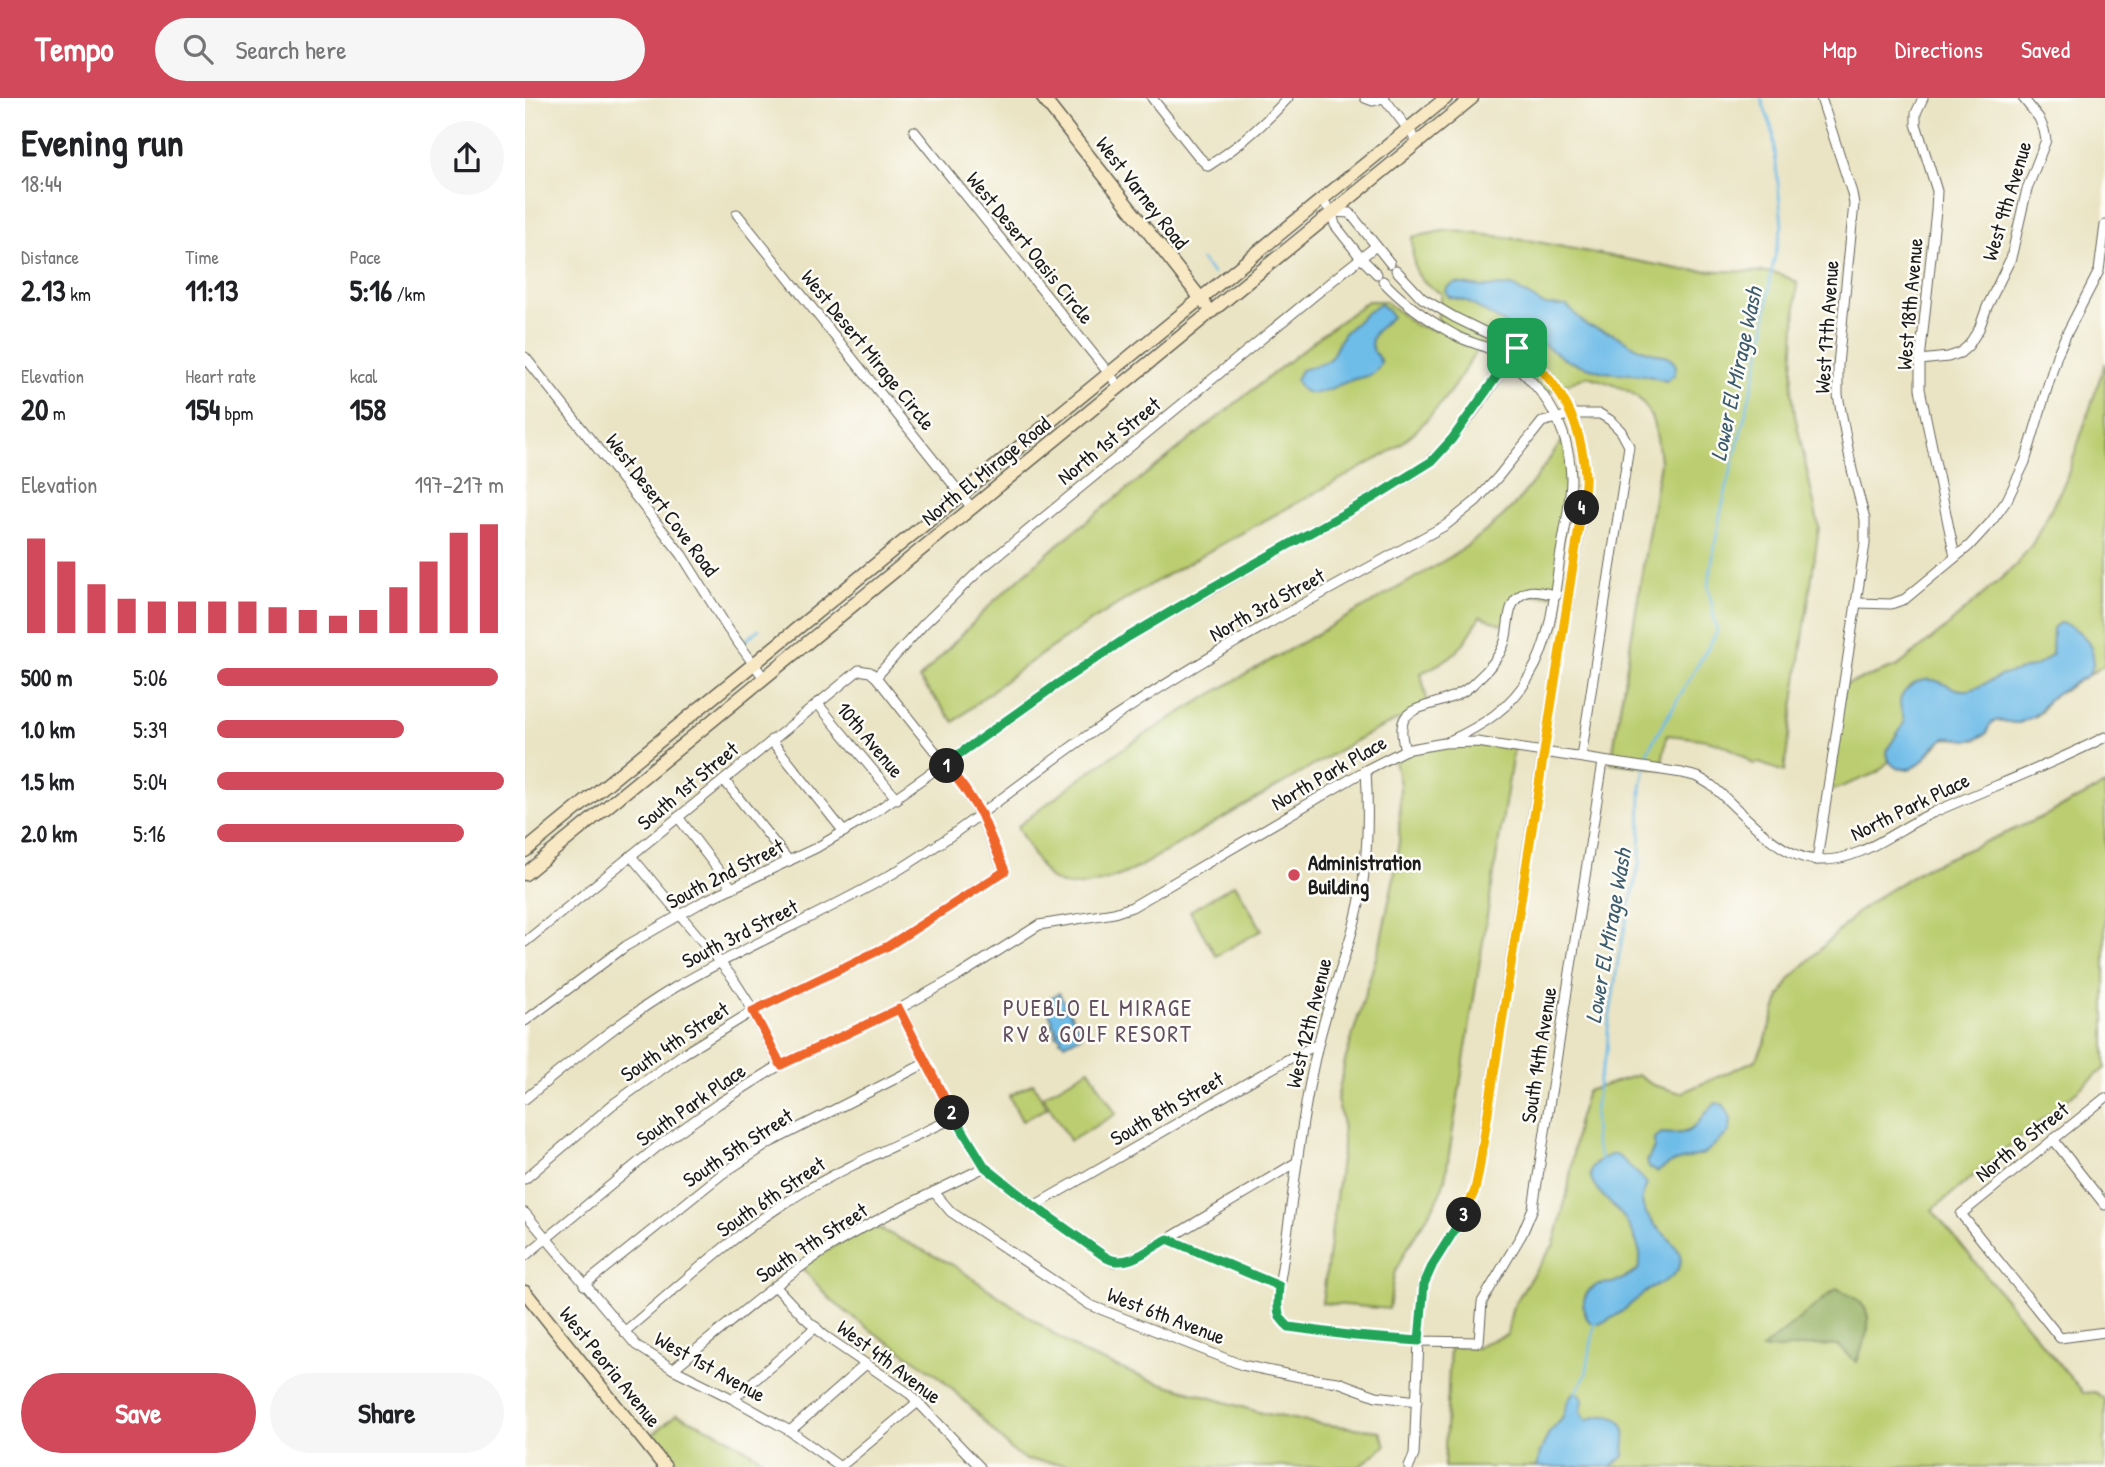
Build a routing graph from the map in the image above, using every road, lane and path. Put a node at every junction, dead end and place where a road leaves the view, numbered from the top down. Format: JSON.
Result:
{"nodes":[{"id":1,"x":1042,"y":98,"type":"edge"},
{"id":2,"x":1152,"y":98,"type":"edge"},
{"id":3,"x":1288,"y":98,"type":"edge"},
{"id":4,"x":1365,"y":98,"type":"edge"},
{"id":5,"x":1383,"y":98,"type":"edge"},
{"id":6,"x":1445,"y":98,"type":"edge"},
{"id":7,"x":1472,"y":98,"type":"edge"},
{"id":8,"x":1821,"y":98,"type":"edge"},
{"id":9,"x":1923,"y":98,"type":"edge"},
{"id":10,"x":2023,"y":98,"type":"edge"},
{"id":11,"x":1408,"y":129,"type":"junction"},
{"id":12,"x":914,"y":131,"type":"dead end"},
{"id":13,"x":1418,"y":142,"type":"junction"},
{"id":14,"x":1322,"y":200,"type":"junction"},
{"id":15,"x":1332,"y":212,"type":"junction"},
{"id":16,"x":737,"y":214,"type":"dead end"},
{"id":17,"x":2105,"y":225,"type":"edge"},
{"id":18,"x":1376,"y":246,"type":"junction"},
{"id":19,"x":1361,"y":258,"type":"junction"},
{"id":20,"x":1201,"y":299,"type":"junction"},
{"id":21,"x":1211,"y":311,"type":"junction"},
{"id":22,"x":1517,"y":348,"type":"junction"},
{"id":23,"x":525,"y":357,"type":"edge"},
{"id":24,"x":1920,"y":360,"type":"junction"},
{"id":25,"x":1508,"y":361,"type":"junction"},
{"id":26,"x":1109,"y":374,"type":"junction"},
{"id":27,"x":1119,"y":386,"type":"junction"},
{"id":28,"x":1573,"y":414,"type":"junction"},
{"id":29,"x":1558,"y":418,"type":"junction"},
{"id":30,"x":962,"y":495,"type":"junction"},
{"id":31,"x":972,"y":508,"type":"junction"},
{"id":32,"x":1955,"y":557,"type":"junction"},
{"id":33,"x":1554,"y":595,"type":"junction"},
{"id":34,"x":1568,"y":596,"type":"junction"},
{"id":35,"x":1857,"y":603,"type":"junction"},
{"id":36,"x":754,"y":665,"type":"junction"},
{"id":37,"x":876,"y":677,"type":"junction"},
{"id":38,"x":764,"y":678,"type":"junction"},
{"id":39,"x":817,"y":703,"type":"junction"},
{"id":40,"x":2105,"y":737,"type":"edge"},
{"id":41,"x":771,"y":740,"type":"junction"},
{"id":42,"x":1444,"y":743,"type":"junction"},
{"id":43,"x":1405,"y":750,"type":"junction"},
{"id":44,"x":1543,"y":751,"type":"junction"},
{"id":45,"x":1581,"y":757,"type":"junction"},
{"id":46,"x":1603,"y":762,"type":"junction"},
{"id":47,"x":945,"y":764,"type":"junction"},
{"id":48,"x":1366,"y":770,"type":"junction"},
{"id":49,"x":724,"y":780,"type":"junction"},
{"id":50,"x":897,"y":799,"type":"junction"},
{"id":51,"x":981,"y":814,"type":"junction"},
{"id":52,"x":678,"y":817,"type":"junction"},
{"id":53,"x":844,"y":832,"type":"junction"},
{"id":54,"x":525,"y":851,"type":"edge"},
{"id":55,"x":631,"y":856,"type":"junction"},
{"id":56,"x":1817,"y":860,"type":"junction"},
{"id":57,"x":789,"y":861,"type":"junction"},
{"id":58,"x":525,"y":874,"type":"edge"},
{"id":59,"x":732,"y":888,"type":"junction"},
{"id":60,"x":679,"y":915,"type":"junction"},
{"id":61,"x":1039,"y":925,"type":"joint"},
{"id":62,"x":525,"y":943,"type":"edge"},
{"id":63,"x":719,"y":962,"type":"junction"},
{"id":64,"x":899,"y":1009,"type":"junction"},
{"id":65,"x":753,"y":1011,"type":"junction"},
{"id":66,"x":525,"y":1021,"type":"edge"},
{"id":67,"x":1318,"y":1044,"type":"junction"},
{"id":68,"x":926,"y":1063,"type":"junction"},
{"id":69,"x":781,"y":1065,"type":"junction"},
{"id":70,"x":2105,"y":1098,"type":"edge"},
{"id":71,"x":525,"y":1099,"type":"edge"},
{"id":72,"x":954,"y":1118,"type":"junction"},
{"id":73,"x":2053,"y":1139,"type":"junction"},
{"id":74,"x":1297,"y":1161,"type":"junction"},
{"id":75,"x":985,"y":1167,"type":"junction"},
{"id":76,"x":525,"y":1179,"type":"edge"},
{"id":77,"x":934,"y":1192,"type":"junction"},
{"id":78,"x":2105,"y":1205,"type":"edge"},
{"id":79,"x":1034,"y":1206,"type":"junction"},
{"id":80,"x":525,"y":1213,"type":"edge"},
{"id":81,"x":546,"y":1239,"type":"junction"},
{"id":82,"x":1168,"y":1239,"type":"junction"},
{"id":83,"x":525,"y":1256,"type":"edge"},
{"id":84,"x":584,"y":1285,"type":"junction"},
{"id":85,"x":775,"y":1286,"type":"junction"},
{"id":86,"x":1279,"y":1286,"type":"junction"},
{"id":87,"x":525,"y":1292,"type":"edge"},
{"id":88,"x":816,"y":1327,"type":"junction"},
{"id":89,"x":624,"y":1332,"type":"junction"},
{"id":90,"x":2105,"y":1332,"type":"edge"},
{"id":91,"x":1419,"y":1341,"type":"junction"},
{"id":92,"x":866,"y":1364,"type":"junction"},
{"id":93,"x":673,"y":1369,"type":"junction"},
{"id":94,"x":733,"y":1399,"type":"junction"},
{"id":95,"x":1417,"y":1401,"type":"junction"},
{"id":96,"x":918,"y":1402,"type":"junction"},
{"id":97,"x":790,"y":1431,"type":"junction"},
{"id":98,"x":1410,"y":1466,"type":"edge"},
{"id":99,"x":665,"y":1467,"type":"edge"},
{"id":100,"x":840,"y":1467,"type":"edge"},
{"id":101,"x":980,"y":1467,"type":"edge"}],
"edges":[{"from":1,"to":20,"type":"main road","name":"West Varney Road"},
{"from":2,"to":3,"type":"street"},
{"from":4,"to":5,"type":"street"},
{"from":5,"to":11,"type":"street"},
{"from":6,"to":11,"type":"main road","name":"North El Mirage Road"},
{"from":7,"to":13,"type":"main road","name":"North El Mirage Road"},
{"from":8,"to":35,"type":"street","name":"West 17th Avenue"},
{"from":9,"to":24,"type":"street","name":"West 18th Avenue"},
{"from":10,"to":24,"type":"street","name":"West 9th Avenue"},
{"from":11,"to":13,"type":"street"},
{"from":11,"to":14,"type":"main road","name":"North El Mirage Road"},
{"from":12,"to":26,"type":"street","name":"West Desert Oasis Circle"},
{"from":13,"to":15,"type":"main road","name":"North El Mirage Road"},
{"from":14,"to":15,"type":"street"},
{"from":14,"to":20,"type":"main road","name":"North El Mirage Road"},
{"from":15,"to":18,"type":"street"},
{"from":15,"to":19,"type":"street"},
{"from":15,"to":21,"type":"main road","name":"North El Mirage Road"},
{"from":16,"to":30,"type":"street","name":"West Desert Mirage Circle"},
{"from":17,"to":32,"type":"street"},
{"from":18,"to":19,"type":"street","name":"North 1st Street"},
{"from":18,"to":22,"type":"street"},
{"from":19,"to":25,"type":"street"},
{"from":19,"to":37,"type":"street","name":"North 1st Street"},
{"from":20,"to":21,"type":"main road","name":"West Varney Road"},
{"from":20,"to":26,"type":"main road","name":"North El Mirage Road"},
{"from":21,"to":27,"type":"main road","name":"North El Mirage Road"},
{"from":22,"to":25,"type":"street","name":"South 2nd Street"},
{"from":22,"to":28,"type":"street"},
{"from":23,"to":36,"type":"street","name":"West Desert Cove Road"},
{"from":24,"to":32,"type":"street","name":"West 18th Avenue"},
{"from":25,"to":29,"type":"street"},
{"from":25,"to":47,"type":"street","name":"South 2nd Street"},
{"from":26,"to":27,"type":"street","name":"West Desert Oasis Circle"},
{"from":26,"to":30,"type":"main road","name":"North El Mirage Road"},
{"from":27,"to":31,"type":"main road","name":"North El Mirage Road"},
{"from":28,"to":29,"type":"street"},
{"from":28,"to":34,"type":"street"},
{"from":28,"to":45,"type":"street"},
{"from":29,"to":33,"type":"street"},
{"from":29,"to":51,"type":"street","name":"North 3rd Street"},
{"from":30,"to":31,"type":"street","name":"West Desert Mirage Circle"},
{"from":30,"to":36,"type":"main road","name":"North El Mirage Road"},
{"from":31,"to":38,"type":"main road","name":"North El Mirage Road"},
{"from":32,"to":35,"type":"street"},
{"from":33,"to":34,"type":"street"},
{"from":33,"to":42,"type":"street"},
{"from":33,"to":43,"type":"street"},
{"from":34,"to":44,"type":"street"},
{"from":35,"to":56,"type":"street","name":"West 17th Avenue"},
{"from":36,"to":38,"type":"street","name":"West Desert Cove Road"},
{"from":36,"to":54,"type":"main road","name":"North El Mirage Road"},
{"from":37,"to":39,"type":"street","name":"South 1st Street"},
{"from":37,"to":47,"type":"street"},
{"from":38,"to":58,"type":"main road","name":"North El Mirage Road"},
{"from":39,"to":41,"type":"street","name":"South 1st Street"},
{"from":39,"to":50,"type":"street","name":"10th Avenue"},
{"from":40,"to":56,"type":"street","name":"North Park Place"},
{"from":41,"to":49,"type":"street","name":"South 1st Street"},
{"from":41,"to":53,"type":"street"},
{"from":42,"to":43,"type":"street","name":"North Park Place"},
{"from":42,"to":44,"type":"street","name":"North Park Place"},
{"from":43,"to":48,"type":"street","name":"North Park Place"},
{"from":44,"to":45,"type":"street","name":"North Park Place"},
{"from":44,"to":91,"type":"street"},
{"from":45,"to":46,"type":"street","name":"North Park Place"},
{"from":46,"to":56,"type":"street","name":"North Park Place"},
{"from":46,"to":91,"type":"street","name":"South 14th Avenue"},
{"from":47,"to":50,"type":"street","name":"South 2nd Street"},
{"from":47,"to":51,"type":"street"},
{"from":48,"to":61,"type":"street","name":"North Park Place"},
{"from":48,"to":67,"type":"street","name":"West 12th Avenue"},
{"from":49,"to":52,"type":"street","name":"South 1st Street"},
{"from":49,"to":57,"type":"street"},
{"from":50,"to":53,"type":"street","name":"South 2nd Street"},
{"from":51,"to":63,"type":"street","name":"South 3rd Street"},
{"from":51,"to":65,"type":"street","name":"South 4th Street"},
{"from":52,"to":55,"type":"street","name":"South 1st Street"},
{"from":52,"to":59,"type":"street"},
{"from":53,"to":57,"type":"street","name":"South 2nd Street"},
{"from":55,"to":60,"type":"street"},
{"from":55,"to":62,"type":"street","name":"South 1st Street"},
{"from":57,"to":59,"type":"street","name":"South 2nd Street"},
{"from":59,"to":60,"type":"street","name":"South 2nd Street"},
{"from":60,"to":63,"type":"street"},
{"from":60,"to":66,"type":"street","name":"South 2nd Street"},
{"from":61,"to":64,"type":"street","name":"South Park Place"},
{"from":63,"to":65,"type":"street"},
{"from":63,"to":71,"type":"street","name":"South 3rd Street"},
{"from":64,"to":68,"type":"street"},
{"from":64,"to":69,"type":"street","name":"South Park Place"},
{"from":65,"to":69,"type":"street"},
{"from":65,"to":76,"type":"street","name":"South 4th Street"},
{"from":67,"to":74,"type":"street","name":"West 12th Avenue"},
{"from":67,"to":79,"type":"street","name":"South 8th Street"},
{"from":68,"to":72,"type":"street"},
{"from":68,"to":84,"type":"street","name":"South 5th Street"},
{"from":69,"to":81,"type":"street","name":"South Park Place"},
{"from":70,"to":73,"type":"street","name":"North B Street"},
{"from":72,"to":75,"type":"street"},
{"from":72,"to":89,"type":"street","name":"South 6th Street"},
{"from":73,"to":78,"type":"street"},
{"from":73,"to":90,"type":"street","name":"North B Street"},
{"from":74,"to":82,"type":"street"},
{"from":74,"to":86,"type":"street","name":"West 12th Avenue"},
{"from":75,"to":77,"type":"street","name":"South 7th Street"},
{"from":75,"to":79,"type":"street"},
{"from":77,"to":85,"type":"street","name":"South 7th Street"},
{"from":77,"to":95,"type":"street","name":"West 6th Avenue"},
{"from":79,"to":82,"type":"street"},
{"from":80,"to":81,"type":"street","name":"West 1st Avenue"},
{"from":81,"to":83,"type":"street","name":"South Park Place"},
{"from":81,"to":84,"type":"street","name":"West 1st Avenue"},
{"from":82,"to":86,"type":"street"},
{"from":84,"to":89,"type":"street","name":"West 1st Avenue"},
{"from":85,"to":88,"type":"street","name":"West 4th Avenue"},
{"from":85,"to":93,"type":"street","name":"South 7th Street"},
{"from":86,"to":91,"type":"street","name":"West 12th Avenue"},
{"from":87,"to":99,"type":"main road","name":"West Peoria Avenue"},
{"from":88,"to":92,"type":"street","name":"West 4th Avenue"},
{"from":88,"to":94,"type":"street"},
{"from":89,"to":93,"type":"street","name":"West 1st Avenue"},
{"from":91,"to":95,"type":"street"},
{"from":92,"to":96,"type":"street","name":"West 4th Avenue"},
{"from":92,"to":97,"type":"street"},
{"from":93,"to":94,"type":"street","name":"West 1st Avenue"},
{"from":94,"to":97,"type":"street","name":"West 1st Avenue"},
{"from":95,"to":98,"type":"street"},
{"from":96,"to":100,"type":"street"},
{"from":96,"to":101,"type":"street","name":"West 4th Avenue"},
{"from":97,"to":100,"type":"street","name":"West 1st Avenue"}]}
